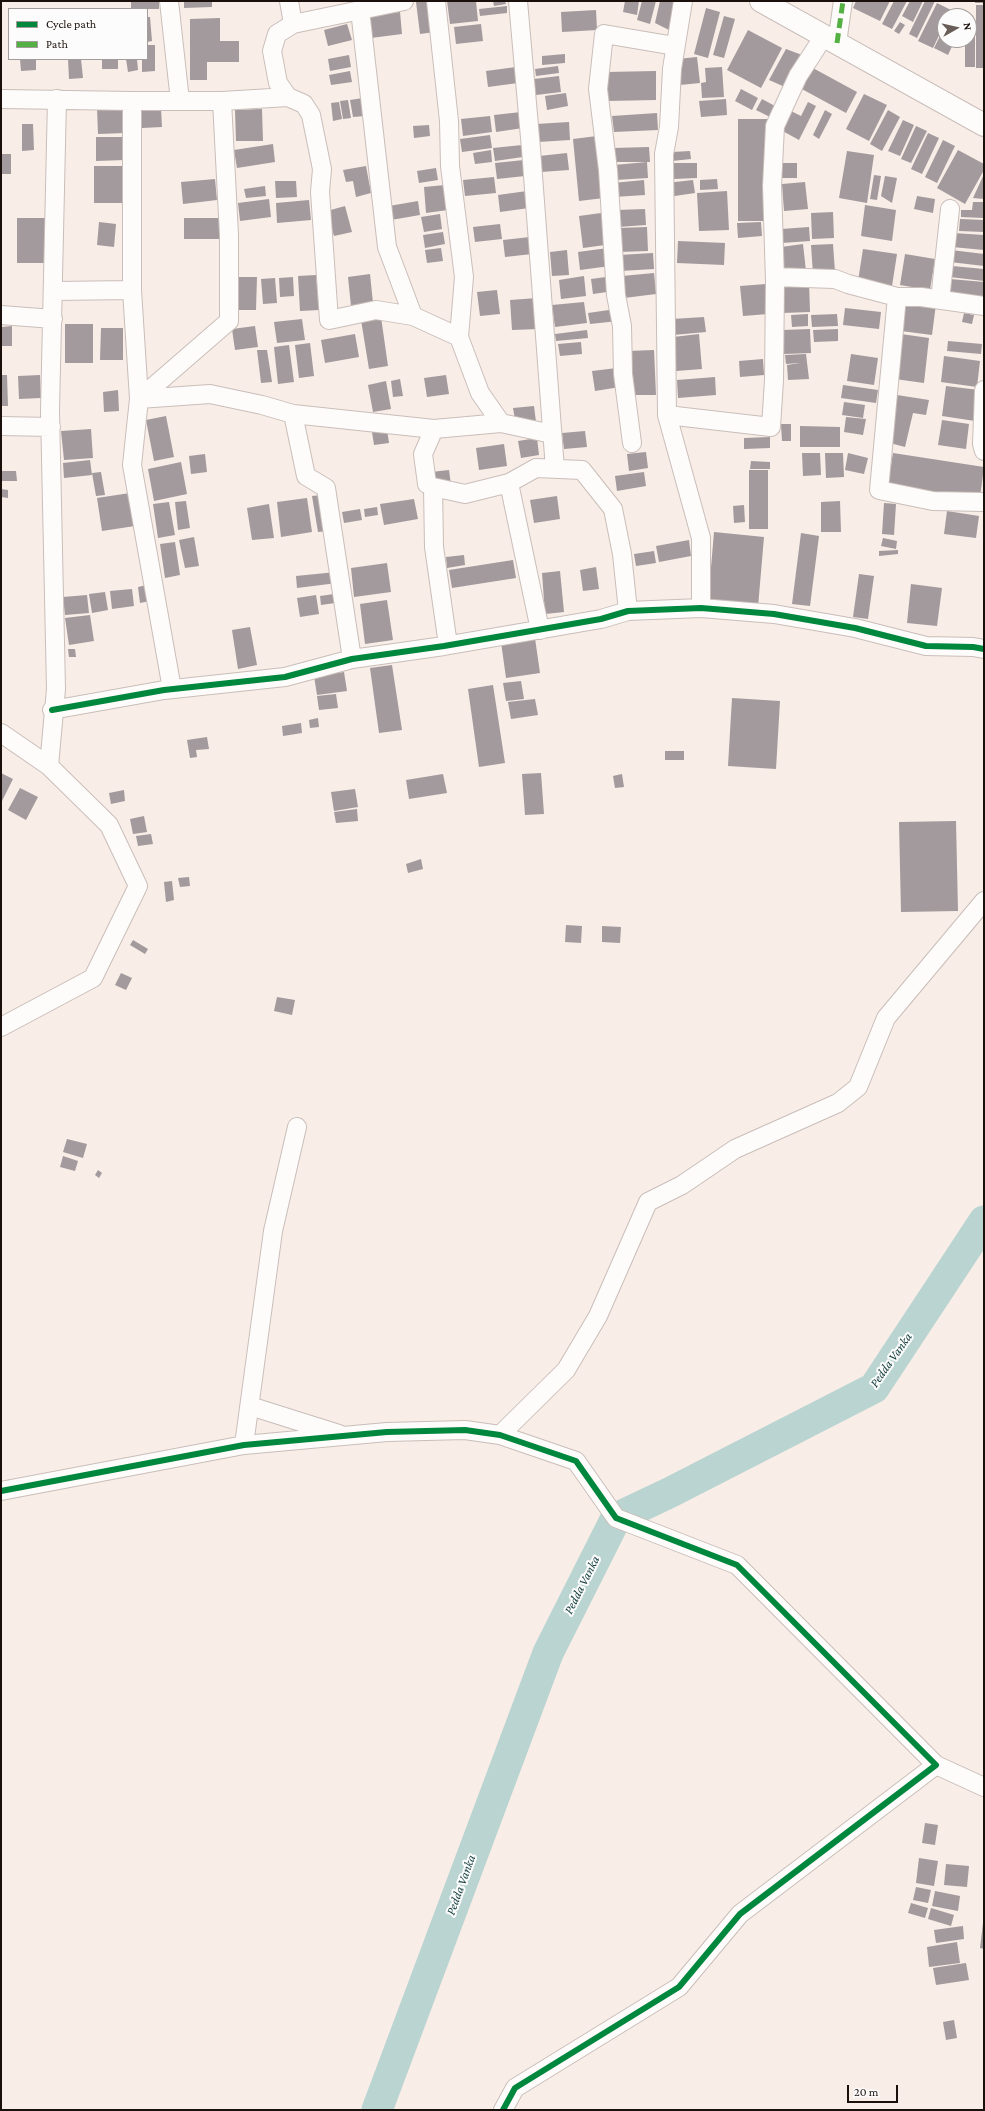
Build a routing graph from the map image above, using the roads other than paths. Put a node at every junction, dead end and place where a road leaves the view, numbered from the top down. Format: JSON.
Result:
{"nodes":[{"id":1,"x":169,"y":1,"type":"edge"},
{"id":2,"x":289,"y":1,"type":"edge"},
{"id":3,"x":404,"y":1,"type":"edge"},
{"id":4,"x":436,"y":1,"type":"edge"},
{"id":5,"x":518,"y":1,"type":"edge"},
{"id":6,"x":683,"y":1,"type":"edge"},
{"id":7,"x":761,"y":1,"type":"edge"},
{"id":8,"x":843,"y":1,"type":"edge"},
{"id":9,"x":336,"y":8,"type":"edge"},
{"id":10,"x":360,"y":10,"type":"junction"},
{"id":11,"x":293,"y":24,"type":"junction"},
{"id":12,"x":830,"y":40,"type":"junction"},
{"id":13,"x":675,"y":46,"type":"junction"},
{"id":14,"x":288,"y":97,"type":"junction"},
{"id":15,"x":1,"y":99,"type":"edge"},
{"id":16,"x":57,"y":99,"type":"junction"},
{"id":17,"x":132,"y":101,"type":"junction"},
{"id":18,"x":180,"y":101,"type":"junction"},
{"id":19,"x":222,"y":101,"type":"junction"},
{"id":20,"x":984,"y":125,"type":"edge"},
{"id":21,"x":950,"y":209,"type":"dead end"},
{"id":22,"x":775,"y":277,"type":"junction"},
{"id":23,"x":132,"y":290,"type":"junction"},
{"id":24,"x":54,"y":291,"type":"junction"},
{"id":25,"x":897,"y":297,"type":"junction"},
{"id":26,"x":940,"y":300,"type":"junction"},
{"id":27,"x":984,"y":306,"type":"edge"},
{"id":28,"x":1,"y":315,"type":"edge"},
{"id":29,"x":413,"y":316,"type":"junction"},
{"id":30,"x":53,"y":319,"type":"junction"},
{"id":31,"x":459,"y":337,"type":"junction"},
{"id":32,"x":984,"y":390,"type":"edge"},
{"id":33,"x":139,"y":399,"type":"junction"},
{"id":34,"x":293,"y":414,"type":"junction"},
{"id":35,"x":667,"y":415,"type":"junction"},
{"id":36,"x":501,"y":423,"type":"junction"},
{"id":37,"x":1,"y":426,"type":"edge"},
{"id":38,"x":51,"y":427,"type":"junction"},
{"id":39,"x":434,"y":429,"type":"junction"},
{"id":40,"x":552,"y":434,"type":"junction"},
{"id":41,"x":632,"y":443,"type":"dead end"},
{"id":42,"x":984,"y":451,"type":"edge"},
{"id":43,"x":555,"y":469,"type":"junction"},
{"id":44,"x":509,"y":482,"type":"junction"},
{"id":45,"x":433,"y":487,"type":"junction"},
{"id":46,"x":984,"y":502,"type":"edge"},
{"id":47,"x":701,"y":608,"type":"junction"},
{"id":48,"x":628,"y":611,"type":"junction"},
{"id":49,"x":540,"y":630,"type":"junction"},
{"id":50,"x":448,"y":645,"type":"junction"},
{"id":51,"x":984,"y":649,"type":"edge"},
{"id":52,"x":352,"y":659,"type":"junction"},
{"id":53,"x":172,"y":689,"type":"junction"},
{"id":54,"x":52,"y":710,"type":"junction"},
{"id":55,"x":1,"y":734,"type":"edge"},
{"id":56,"x":48,"y":766,"type":"junction"},
{"id":57,"x":984,"y":901,"type":"edge"},
{"id":58,"x":1,"y":1027,"type":"edge"},
{"id":59,"x":297,"y":1127,"type":"dead end"},
{"id":60,"x":250,"y":1406,"type":"junction"},
{"id":61,"x":500,"y":1435,"type":"junction"},
{"id":62,"x":348,"y":1437,"type":"junction"},
{"id":63,"x":244,"y":1445,"type":"junction"},
{"id":64,"x":1,"y":1491,"type":"edge"},
{"id":65,"x":936,"y":1765,"type":"junction"},
{"id":66,"x":984,"y":1787,"type":"edge"},
{"id":67,"x":503,"y":2110,"type":"edge"}],
"edges":[{"from":1,"to":18,"type":"street"},
{"from":2,"to":11,"type":"street"},
{"from":3,"to":10,"type":"street"},
{"from":4,"to":31,"type":"street"},
{"from":5,"to":40,"type":"street"},
{"from":6,"to":13,"type":"street"},
{"from":7,"to":12,"type":"main road"},
{"from":8,"to":12,"type":"street"},
{"from":9,"to":10,"type":"street"},
{"from":9,"to":11,"type":"street"},
{"from":10,"to":29,"type":"street"},
{"from":11,"to":14,"type":"street"},
{"from":12,"to":20,"type":"main road"},
{"from":12,"to":22,"type":"street"},
{"from":13,"to":35,"type":"street"},
{"from":13,"to":41,"type":"street"},
{"from":14,"to":19,"type":"street"},
{"from":14,"to":29,"type":"street"},
{"from":15,"to":16,"type":"street"},
{"from":16,"to":17,"type":"street"},
{"from":16,"to":24,"type":"street"},
{"from":17,"to":18,"type":"street"},
{"from":17,"to":23,"type":"street"},
{"from":18,"to":19,"type":"street"},
{"from":19,"to":33,"type":"street"},
{"from":21,"to":26,"type":"street"},
{"from":22,"to":25,"type":"street"},
{"from":22,"to":35,"type":"street"},
{"from":23,"to":24,"type":"street"},
{"from":23,"to":33,"type":"street"},
{"from":24,"to":30,"type":"street"},
{"from":25,"to":26,"type":"street"},
{"from":25,"to":46,"type":"street"},
{"from":26,"to":27,"type":"street"},
{"from":28,"to":30,"type":"street"},
{"from":29,"to":31,"type":"street"},
{"from":30,"to":38,"type":"street"},
{"from":31,"to":36,"type":"street"},
{"from":32,"to":42,"type":"street"},
{"from":33,"to":34,"type":"street"},
{"from":33,"to":53,"type":"street"},
{"from":34,"to":39,"type":"street"},
{"from":34,"to":52,"type":"street"},
{"from":35,"to":47,"type":"street"},
{"from":36,"to":39,"type":"street"},
{"from":36,"to":40,"type":"street"},
{"from":37,"to":38,"type":"street"},
{"from":38,"to":54,"type":"street"},
{"from":39,"to":45,"type":"street"},
{"from":40,"to":43,"type":"street"},
{"from":43,"to":44,"type":"street"},
{"from":43,"to":48,"type":"street"},
{"from":44,"to":45,"type":"street"},
{"from":44,"to":49,"type":"street"},
{"from":45,"to":50,"type":"street"},
{"from":47,"to":48,"type":"street"},
{"from":47,"to":51,"type":"street"},
{"from":48,"to":49,"type":"street"},
{"from":49,"to":50,"type":"street"},
{"from":50,"to":52,"type":"street"},
{"from":52,"to":53,"type":"street"},
{"from":53,"to":54,"type":"street"},
{"from":54,"to":56,"type":"street"},
{"from":55,"to":56,"type":"street"},
{"from":56,"to":58,"type":"street"},
{"from":57,"to":61,"type":"street"},
{"from":59,"to":60,"type":"street"},
{"from":60,"to":62,"type":"street"},
{"from":60,"to":63,"type":"street"},
{"from":61,"to":62,"type":"street"},
{"from":61,"to":65,"type":"street"},
{"from":62,"to":63,"type":"street"},
{"from":63,"to":64,"type":"street"},
{"from":65,"to":66,"type":"street"},
{"from":65,"to":67,"type":"street"}]}
